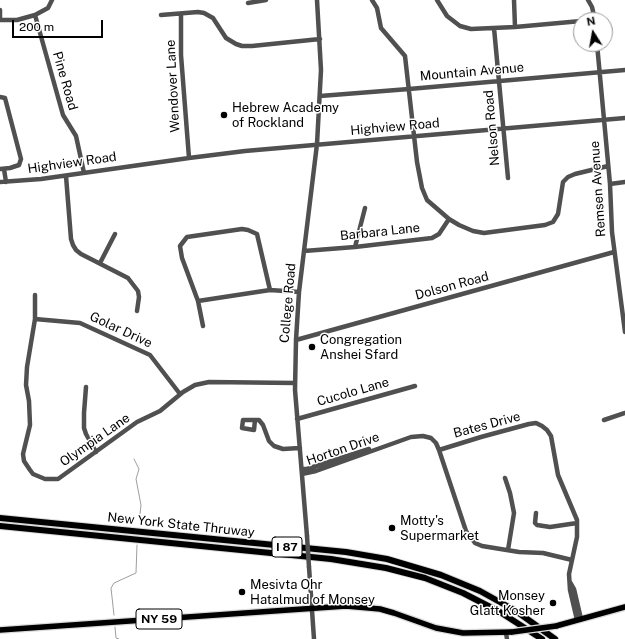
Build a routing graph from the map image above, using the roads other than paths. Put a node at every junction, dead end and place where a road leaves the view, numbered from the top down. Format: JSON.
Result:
{"nodes":[{"id":1,"x":52,"y":0,"type":"edge"},
{"id":2,"x":266,"y":0,"type":"edge"},
{"id":3,"x":318,"y":0,"type":"edge"},
{"id":4,"x":372,"y":0,"type":"edge"},
{"id":5,"x":437,"y":0,"type":"edge"},
{"id":6,"x":514,"y":0,"type":"edge"},
{"id":7,"x":588,"y":0,"type":"edge"},
{"id":8,"x":248,"y":3,"type":"dead end"},
{"id":9,"x":0,"y":10,"type":"edge"},
{"id":10,"x":593,"y":12,"type":"edge"},
{"id":11,"x":181,"y":14,"type":"junction"},
{"id":12,"x":35,"y":15,"type":"junction"},
{"id":13,"x":161,"y":15,"type":"dead end"},
{"id":14,"x":0,"y":20,"type":"edge"},
{"id":15,"x":573,"y":22,"type":"edge"},
{"id":16,"x":514,"y":27,"type":"junction"},
{"id":17,"x":494,"y":28,"type":"junction"},
{"id":18,"x":320,"y":39,"type":"junction"},
{"id":19,"x":598,"y":52,"type":"edge"},
{"id":20,"x":625,"y":70,"type":"edge"},
{"id":21,"x":599,"y":73,"type":"junction"},
{"id":22,"x":499,"y":80,"type":"junction"},
{"id":23,"x":409,"y":89,"type":"junction"},
{"id":24,"x":320,"y":96,"type":"junction"},
{"id":25,"x":0,"y":97,"type":"edge"},
{"id":26,"x":625,"y":118,"type":"edge"},
{"id":27,"x":603,"y":120,"type":"junction"},
{"id":28,"x":504,"y":128,"type":"junction"},
{"id":29,"x":414,"y":137,"type":"junction"},
{"id":30,"x":317,"y":144,"type":"junction"},
{"id":31,"x":189,"y":158,"type":"junction"},
{"id":32,"x":608,"y":166,"type":"junction"},
{"id":33,"x":2,"y":169,"type":"edge"},
{"id":34,"x":84,"y":173,"type":"junction"},
{"id":35,"x":66,"y":176,"type":"junction"},
{"id":36,"x":508,"y":178,"type":"dead end"},
{"id":37,"x":0,"y":182,"type":"edge"},
{"id":38,"x":6,"y":182,"type":"junction"},
{"id":39,"x":625,"y":182,"type":"edge"},
{"id":40,"x":610,"y":184,"type":"junction"},
{"id":41,"x":365,"y":208,"type":"dead end"},
{"id":42,"x":449,"y":219,"type":"junction"},
{"id":43,"x":115,"y":234,"type":"dead end"},
{"id":44,"x":355,"y":247,"type":"junction"},
{"id":45,"x":304,"y":251,"type":"junction"},
{"id":46,"x":614,"y":252,"type":"junction"},
{"id":47,"x":100,"y":263,"type":"junction"},
{"id":48,"x":270,"y":290,"type":"junction"},
{"id":49,"x":299,"y":292,"type":"junction"},
{"id":50,"x":35,"y":295,"type":"dead end"},
{"id":51,"x":198,"y":301,"type":"junction"},
{"id":52,"x":623,"y":310,"type":"edge"},
{"id":53,"x":136,"y":311,"type":"dead end"},
{"id":54,"x":35,"y":319,"type":"junction"},
{"id":55,"x":203,"y":326,"type":"dead end"},
{"id":56,"x":625,"y":332,"type":"edge"},
{"id":57,"x":296,"y":340,"type":"junction"},
{"id":58,"x":295,"y":383,"type":"junction"},
{"id":59,"x":415,"y":386,"type":"dead end"},
{"id":60,"x":86,"y":387,"type":"dead end"},
{"id":61,"x":180,"y":394,"type":"junction"},
{"id":62,"x":625,"y":413,"type":"edge"},
{"id":63,"x":255,"y":420,"type":"dead end"},
{"id":64,"x":297,"y":420,"type":"junction"},
{"id":65,"x":604,"y":420,"type":"dead end"},
{"id":66,"x":300,"y":448,"type":"junction"},
{"id":67,"x":439,"y":450,"type":"junction"},
{"id":68,"x":96,"y":452,"type":"junction"},
{"id":69,"x":302,"y":471,"type":"junction"},
{"id":70,"x":505,"y":478,"type":"dead end"},
{"id":71,"x":536,"y":513,"type":"dead end"},
{"id":72,"x":0,"y":518,"type":"edge"},
{"id":73,"x":577,"y":523,"type":"junction"},
{"id":74,"x":0,"y":526,"type":"edge"},
{"id":75,"x":508,"y":550,"type":"junction"},
{"id":76,"x":572,"y":560,"type":"junction"},
{"id":77,"x":624,"y":607,"type":"edge"},
{"id":78,"x":312,"y":608,"type":"junction"},
{"id":79,"x":579,"y":620,"type":"junction"},
{"id":80,"x":0,"y":630,"type":"edge"},
{"id":81,"x":506,"y":636,"type":"edge"},
{"id":82,"x":314,"y":639,"type":"edge"},
{"id":83,"x":542,"y":639,"type":"edge"},
{"id":84,"x":555,"y":639,"type":"edge"}],
"edges":[{"from":1,"to":12,"type":"street"},
{"from":2,"to":8,"type":"street"},
{"from":3,"to":18,"type":"street","name":"College Road"},
{"from":4,"to":23,"type":"street"},
{"from":5,"to":17,"type":"street"},
{"from":6,"to":16,"type":"street"},
{"from":7,"to":10,"type":"street"},
{"from":9,"to":14,"type":"street"},
{"from":11,"to":13,"type":"street"},
{"from":11,"to":18,"type":"street"},
{"from":11,"to":31,"type":"street","name":"Wendover Lane"},
{"from":12,"to":14,"type":"street"},
{"from":12,"to":34,"type":"street","name":"Pine Road"},
{"from":15,"to":16,"type":"street"},
{"from":16,"to":17,"type":"street"},
{"from":17,"to":22,"type":"street","name":"Nelson Road"},
{"from":18,"to":24,"type":"street","name":"College Road"},
{"from":19,"to":21,"type":"street","name":"Remsen Avenue"},
{"from":20,"to":21,"type":"street","name":"Mountain Avenue"},
{"from":21,"to":22,"type":"street","name":"Mountain Avenue"},
{"from":21,"to":27,"type":"street","name":"Remsen Avenue"},
{"from":22,"to":23,"type":"street","name":"Mountain Avenue"},
{"from":22,"to":28,"type":"street","name":"Nelson Road"},
{"from":23,"to":24,"type":"street","name":"Mountain Avenue"},
{"from":23,"to":29,"type":"street"},
{"from":24,"to":30,"type":"street","name":"College Road"},
{"from":25,"to":33,"type":"street"},
{"from":26,"to":27,"type":"street","name":"Highview Road"},
{"from":27,"to":28,"type":"street","name":"Highview Road"},
{"from":27,"to":32,"type":"street","name":"Remsen Avenue"},
{"from":28,"to":29,"type":"street","name":"Highview Road"},
{"from":28,"to":36,"type":"street","name":"Nelson Road"},
{"from":29,"to":30,"type":"street","name":"Highview Road"},
{"from":29,"to":42,"type":"street"},
{"from":30,"to":31,"type":"street","name":"Highview Road"},
{"from":30,"to":45,"type":"street","name":"College Road"},
{"from":31,"to":34,"type":"street","name":"Highview Road"},
{"from":32,"to":40,"type":"street","name":"Remsen Avenue"},
{"from":32,"to":42,"type":"street"},
{"from":33,"to":38,"type":"street"},
{"from":34,"to":35,"type":"street","name":"Highview Road"},
{"from":35,"to":38,"type":"street","name":"Highview Road"},
{"from":35,"to":47,"type":"street"},
{"from":37,"to":38,"type":"street","name":"Highview Road"},
{"from":39,"to":40,"type":"street"},
{"from":40,"to":46,"type":"street","name":"Remsen Avenue"},
{"from":41,"to":44,"type":"street"},
{"from":42,"to":44,"type":"street","name":"Barbara Lane"},
{"from":43,"to":47,"type":"street"},
{"from":44,"to":45,"type":"street","name":"Barbara Lane"},
{"from":45,"to":49,"type":"street","name":"College Road"},
{"from":46,"to":52,"type":"street","name":"Remsen Avenue"},
{"from":46,"to":57,"type":"street","name":"Dolson Road"},
{"from":47,"to":53,"type":"street"},
{"from":48,"to":49,"type":"street"},
{"from":48,"to":51,"type":"street"},
{"from":48,"to":51,"type":"street"},
{"from":49,"to":57,"type":"street","name":"College Road"},
{"from":50,"to":54,"type":"street","name":"Olympia Lane"},
{"from":51,"to":55,"type":"street"},
{"from":52,"to":56,"type":"street","name":"Remsen Avenue"},
{"from":54,"to":61,"type":"street","name":"Golar Drive"},
{"from":54,"to":68,"type":"street","name":"Olympia Lane"},
{"from":57,"to":58,"type":"street","name":"College Road"},
{"from":58,"to":61,"type":"street","name":"Olympia Lane"},
{"from":58,"to":64,"type":"street","name":"College Road"},
{"from":59,"to":64,"type":"street","name":"Cucolo Lane"},
{"from":60,"to":68,"type":"street"},
{"from":61,"to":68,"type":"street","name":"Olympia Lane"},
{"from":62,"to":65,"type":"street"},
{"from":63,"to":66,"type":"street"},
{"from":64,"to":66,"type":"street","name":"College Road"},
{"from":66,"to":69,"type":"street","name":"College Road"},
{"from":67,"to":69,"type":"street","name":"Horton Drive"},
{"from":67,"to":73,"type":"street","name":"Bates Drive"},
{"from":67,"to":75,"type":"street","name":"Horton Drive"},
{"from":69,"to":78,"type":"street","name":"College Road","bridge":true},
{"from":70,"to":75,"type":"street"},
{"from":71,"to":73,"type":"street"},
{"from":72,"to":84,"type":"highway","name":"New York State Thruway","number":"I 87"},
{"from":73,"to":76,"type":"street","name":"Bates Drive"},
{"from":74,"to":83,"type":"highway","name":"New York State Thruway","number":"I 87"},
{"from":75,"to":76,"type":"street","name":"Horton Drive"},
{"from":76,"to":79,"type":"street","name":"Bates Drive"},
{"from":77,"to":79,"type":"main road","number":"NY 59"},
{"from":78,"to":80,"type":"main road","number":"NY 59"},
{"from":78,"to":81,"type":"main road","number":"NY 59"},
{"from":78,"to":82,"type":"street","name":"College Road"},
{"from":79,"to":81,"type":"main road","number":"NY 59","bridge":true}]}
